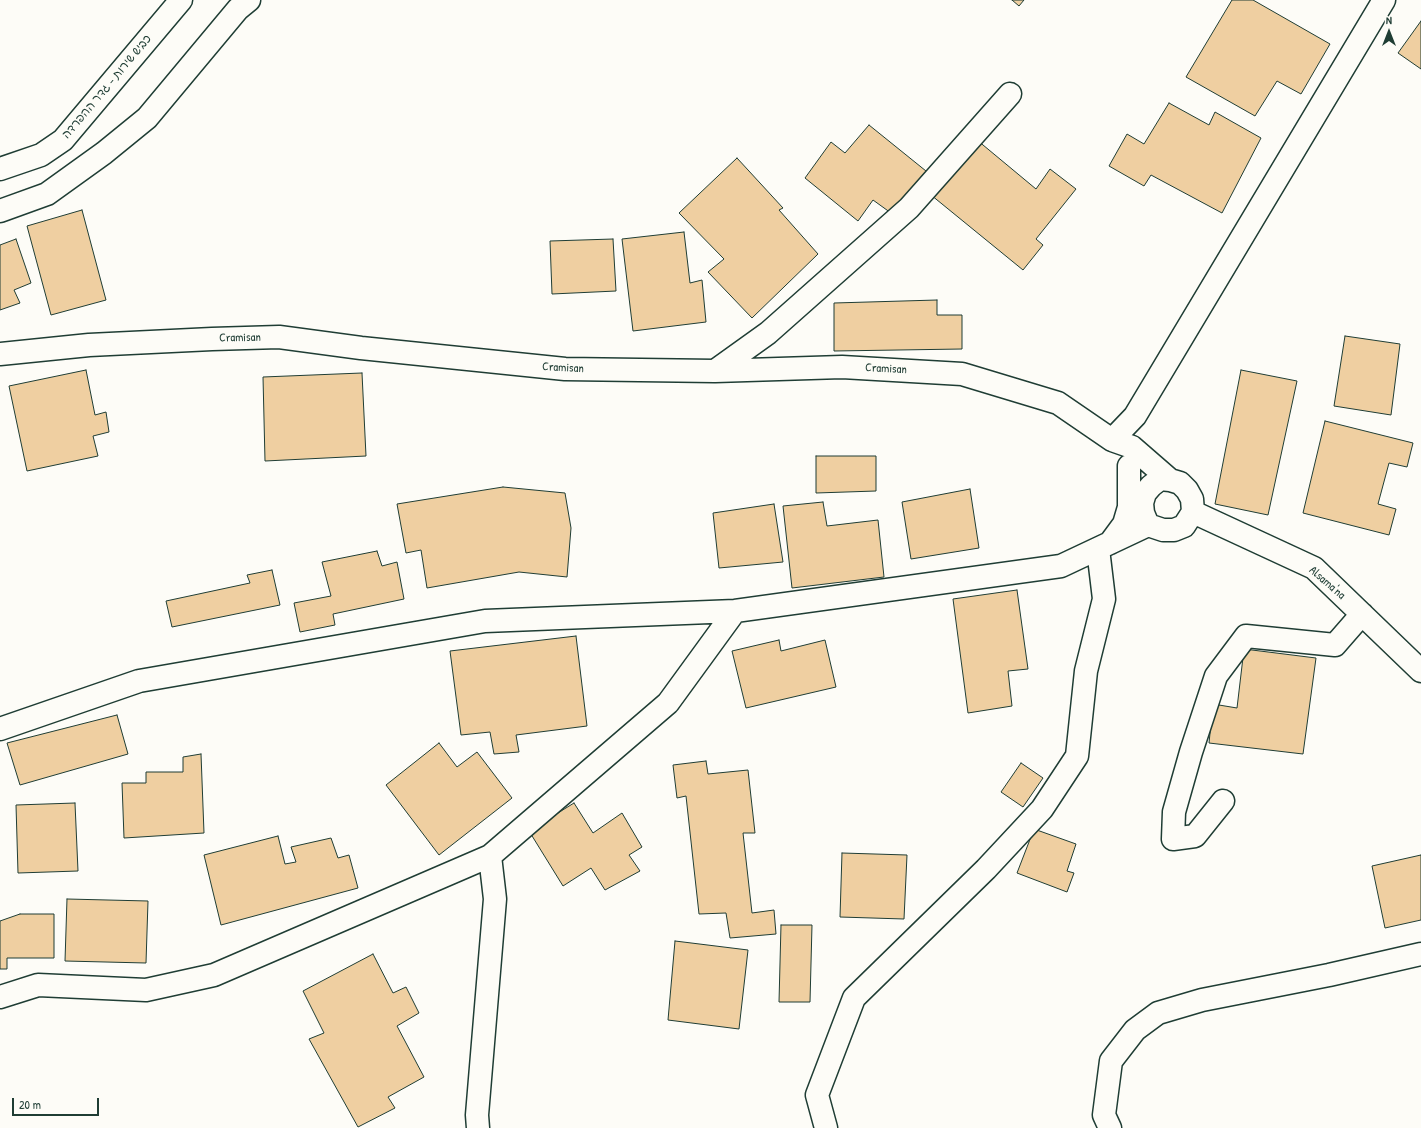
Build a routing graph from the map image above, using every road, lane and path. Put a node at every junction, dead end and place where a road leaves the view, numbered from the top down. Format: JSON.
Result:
{"nodes":[{"id":1,"x":181,"y":0,"type":"edge"},
{"id":2,"x":249,"y":0,"type":"edge"},
{"id":3,"x":1384,"y":0,"type":"edge"},
{"id":4,"x":1010,"y":94,"type":"dead end"},
{"id":5,"x":0,"y":168,"type":"edge"},
{"id":6,"x":0,"y":211,"type":"edge"},
{"id":7,"x":0,"y":354,"type":"edge"},
{"id":8,"x":715,"y":371,"type":"junction"},
{"id":9,"x":1112,"y":440,"type":"junction"},
{"id":10,"x":1129,"y":466,"type":"junction"},
{"id":11,"x":1170,"y":480,"type":"junction"},
{"id":12,"x":1142,"y":503,"type":"junction"},
{"id":13,"x":1193,"y":512,"type":"junction"},
{"id":14,"x":1148,"y":525,"type":"junction"},
{"id":15,"x":1104,"y":546,"type":"junction"},
{"id":16,"x":735,"y":611,"type":"junction"},
{"id":17,"x":1362,"y":614,"type":"junction"},
{"id":18,"x":1421,"y":671,"type":"edge"},
{"id":19,"x":0,"y":729,"type":"edge"},
{"id":20,"x":1223,"y":802,"type":"dead end"},
{"id":21,"x":490,"y":856,"type":"junction"},
{"id":22,"x":1421,"y":954,"type":"edge"},
{"id":23,"x":0,"y":997,"type":"edge"},
{"id":24,"x":478,"y":1128,"type":"edge"},
{"id":25,"x":826,"y":1128,"type":"edge"},
{"id":26,"x":1110,"y":1128,"type":"edge"}],
"edges":[{"from":1,"to":5,"type":"street","name":"כביש שירות - גדר ההפרדה"},
{"from":2,"to":6,"type":"street"},
{"from":3,"to":9,"type":"street"},
{"from":4,"to":8,"type":"street"},
{"from":7,"to":8,"type":"street","name":"Cramisan"},
{"from":8,"to":9,"type":"street","name":"Cramisan"},
{"from":9,"to":10,"type":"street"},
{"from":9,"to":11,"type":"street"},
{"from":10,"to":12,"type":"street"},
{"from":10,"to":15,"type":"street"},
{"from":11,"to":12,"type":"street"},
{"from":11,"to":13,"type":"street"},
{"from":12,"to":14,"type":"street"},
{"from":13,"to":14,"type":"street"},
{"from":13,"to":17,"type":"street","name":"Alsama'na"},
{"from":14,"to":15,"type":"street"},
{"from":15,"to":16,"type":"street"},
{"from":15,"to":25,"type":"street"},
{"from":16,"to":19,"type":"street"},
{"from":16,"to":21,"type":"street"},
{"from":17,"to":18,"type":"street","name":"Alsama'na"},
{"from":17,"to":20,"type":"street"},
{"from":21,"to":23,"type":"street"},
{"from":21,"to":24,"type":"street"},
{"from":22,"to":26,"type":"street"}]}
